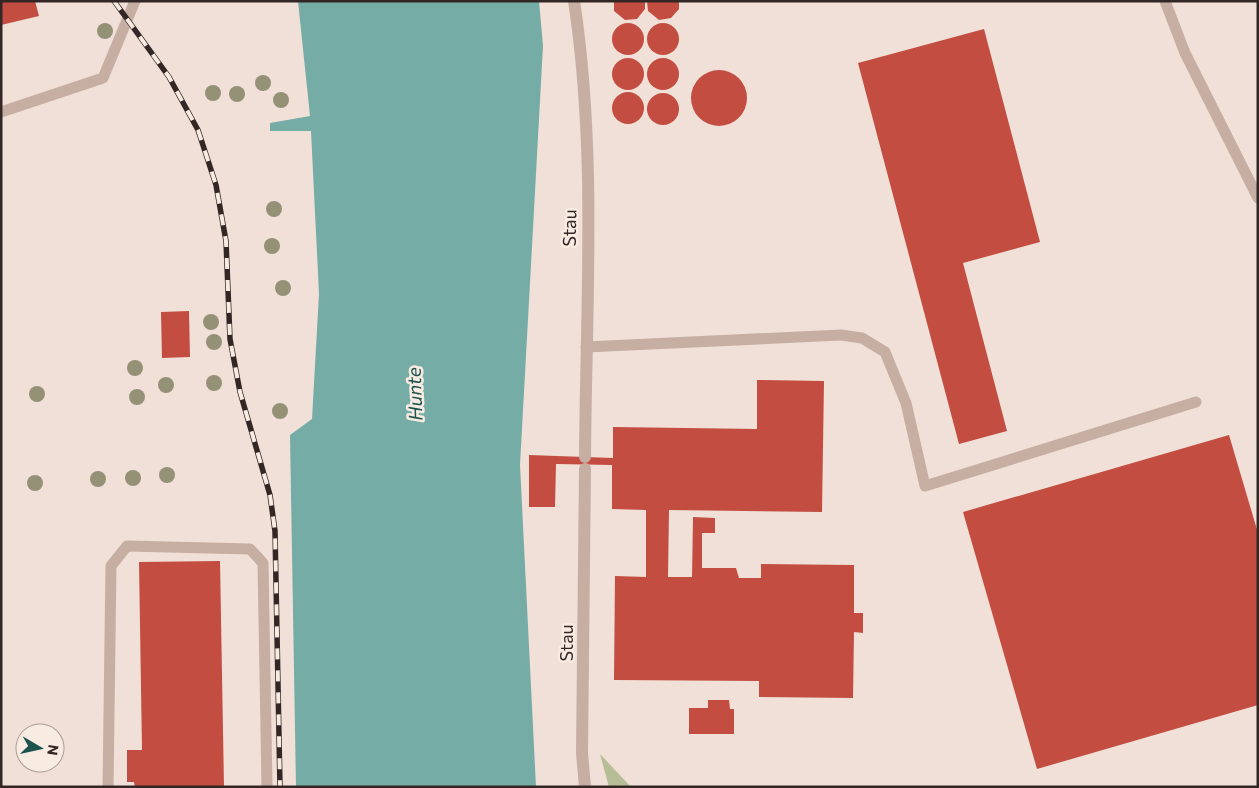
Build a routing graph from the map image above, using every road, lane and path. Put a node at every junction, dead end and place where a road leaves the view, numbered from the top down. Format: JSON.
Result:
{"nodes":[{"id":1,"x":135,"y":1,"type":"edge"},
{"id":2,"x":574,"y":1,"type":"edge"},
{"id":3,"x":1165,"y":1,"type":"edge"},
{"id":4,"x":1,"y":112,"type":"edge"},
{"id":5,"x":1258,"y":198,"type":"edge"},
{"id":6,"x":586,"y":347,"type":"junction"},
{"id":7,"x":1196,"y":402,"type":"dead end"},
{"id":8,"x":108,"y":787,"type":"edge"},
{"id":9,"x":267,"y":787,"type":"edge"},
{"id":10,"x":585,"y":787,"type":"edge"}],
"edges":[{"from":1,"to":4,"type":"lane"},
{"from":2,"to":6,"type":"street","name":"Stau"},
{"from":3,"to":5,"type":"lane"},
{"from":6,"to":7,"type":"lane"},
{"from":6,"to":10,"type":"street","name":"Stau"},
{"from":8,"to":9,"type":"lane"}]}
